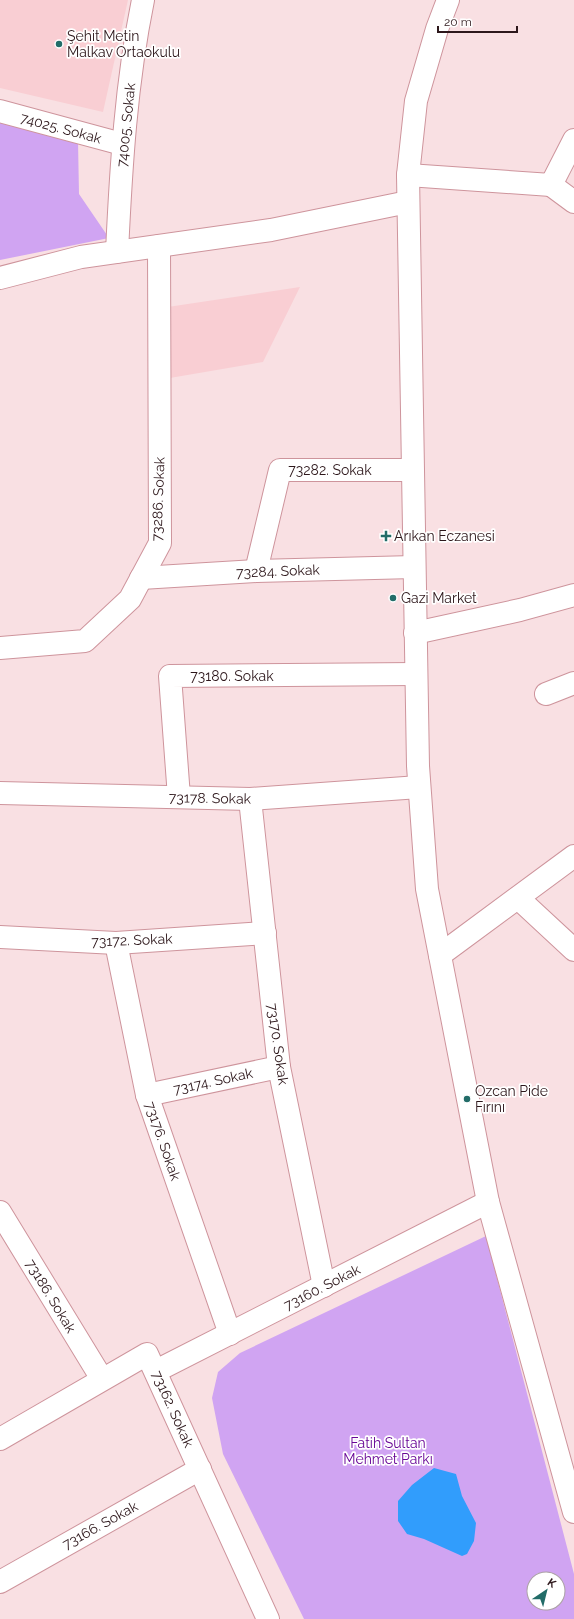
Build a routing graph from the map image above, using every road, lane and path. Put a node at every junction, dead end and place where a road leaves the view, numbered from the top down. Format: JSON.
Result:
{"nodes":[{"id":1,"x":143,"y":0,"type":"edge"},
{"id":2,"x":448,"y":0,"type":"edge"},
{"id":3,"x":0,"y":111,"type":"edge"},
{"id":4,"x":574,"y":140,"type":"edge"},
{"id":5,"x":122,"y":144,"type":"junction"},
{"id":6,"x":408,"y":175,"type":"junction"},
{"id":7,"x":551,"y":184,"type":"junction"},
{"id":8,"x":408,"y":202,"type":"junction"},
{"id":9,"x":574,"y":202,"type":"edge"},
{"id":10,"x":159,"y":246,"type":"junction"},
{"id":11,"x":117,"y":252,"type":"junction"},
{"id":12,"x":0,"y":278,"type":"edge"},
{"id":13,"x":412,"y":470,"type":"junction"},
{"id":14,"x":414,"y":566,"type":"junction"},
{"id":15,"x":256,"y":571,"type":"junction"},
{"id":16,"x":141,"y":578,"type":"junction"},
{"id":17,"x":574,"y":595,"type":"edge"},
{"id":18,"x":415,"y":633,"type":"junction"},
{"id":19,"x":0,"y":648,"type":"edge"},
{"id":20,"x":416,"y":674,"type":"junction"},
{"id":21,"x":574,"y":683,"type":"edge"},
{"id":22,"x":546,"y":694,"type":"dead end"},
{"id":23,"x":419,"y":787,"type":"junction"},
{"id":24,"x":179,"y":797,"type":"junction"},
{"id":25,"x":250,"y":799,"type":"junction"},
{"id":26,"x":0,"y":800,"type":"edge"},
{"id":27,"x":574,"y":856,"type":"edge"},
{"id":28,"x":518,"y":898,"type":"junction"},
{"id":29,"x":265,"y":933,"type":"junction"},
{"id":30,"x":0,"y":937,"type":"edge"},
{"id":31,"x":116,"y":942,"type":"junction"},
{"id":32,"x":574,"y":950,"type":"edge"},
{"id":33,"x":440,"y":955,"type":"junction"},
{"id":34,"x":279,"y":1066,"type":"junction"},
{"id":35,"x":147,"y":1096,"type":"junction"},
{"id":36,"x":488,"y":1202,"type":"junction"},
{"id":37,"x":0,"y":1212,"type":"edge"},
{"id":38,"x":324,"y":1286,"type":"junction"},
{"id":39,"x":230,"y":1334,"type":"junction"},
{"id":40,"x":156,"y":1371,"type":"junction"},
{"id":41,"x":102,"y":1380,"type":"junction"},
{"id":42,"x":1,"y":1437,"type":"edge"},
{"id":43,"x":200,"y":1469,"type":"junction"},
{"id":44,"x":571,"y":1489,"type":"edge"},
{"id":45,"x":574,"y":1512,"type":"edge"},
{"id":46,"x":0,"y":1582,"type":"edge"},
{"id":47,"x":266,"y":1618,"type":"edge"}],
"edges":[{"from":1,"to":5,"type":"street","name":"74005. Sokak"},
{"from":2,"to":6,"type":"street"},
{"from":3,"to":5,"type":"street","name":"74025. Sokak"},
{"from":4,"to":7,"type":"street"},
{"from":5,"to":11,"type":"street","name":"74005. Sokak"},
{"from":6,"to":7,"type":"street"},
{"from":6,"to":8,"type":"street"},
{"from":7,"to":9,"type":"street"},
{"from":8,"to":10,"type":"street"},
{"from":8,"to":13,"type":"street"},
{"from":10,"to":11,"type":"street"},
{"from":10,"to":16,"type":"street","name":"73286. Sokak"},
{"from":11,"to":12,"type":"street"},
{"from":13,"to":14,"type":"street"},
{"from":13,"to":15,"type":"street","name":"73282. Sokak"},
{"from":14,"to":15,"type":"street","name":"73284. Sokak"},
{"from":14,"to":18,"type":"street"},
{"from":15,"to":16,"type":"street","name":"73284. Sokak"},
{"from":16,"to":19,"type":"street","name":"73286. Sokak"},
{"from":17,"to":18,"type":"street"},
{"from":18,"to":20,"type":"street"},
{"from":20,"to":23,"type":"street"},
{"from":20,"to":24,"type":"street","name":"73180. Sokak"},
{"from":21,"to":22,"type":"street"},
{"from":23,"to":25,"type":"street","name":"73178. Sokak"},
{"from":23,"to":33,"type":"street"},
{"from":24,"to":25,"type":"street","name":"73178. Sokak"},
{"from":24,"to":26,"type":"street","name":"73178. Sokak"},
{"from":25,"to":29,"type":"street","name":"73170. Sokak"},
{"from":27,"to":28,"type":"street"},
{"from":28,"to":32,"type":"street"},
{"from":28,"to":33,"type":"street"},
{"from":29,"to":31,"type":"street","name":"73172. Sokak"},
{"from":29,"to":34,"type":"street","name":"73170. Sokak"},
{"from":30,"to":31,"type":"street","name":"73172. Sokak"},
{"from":31,"to":35,"type":"street","name":"73176. Sokak"},
{"from":33,"to":36,"type":"street"},
{"from":34,"to":35,"type":"street","name":"73174. Sokak"},
{"from":34,"to":38,"type":"street","name":"73170. Sokak"},
{"from":35,"to":39,"type":"street","name":"73176. Sokak"},
{"from":36,"to":38,"type":"street","name":"73160. Sokak"},
{"from":36,"to":44,"type":"street"},
{"from":37,"to":41,"type":"street","name":"73186. Sokak"},
{"from":38,"to":39,"type":"street","name":"73160. Sokak"},
{"from":39,"to":40,"type":"street","name":"73160. Sokak"},
{"from":40,"to":41,"type":"street","name":"73162. Sokak"},
{"from":40,"to":43,"type":"street","name":"73162. Sokak"},
{"from":41,"to":42,"type":"street","name":"73162. Sokak"},
{"from":43,"to":46,"type":"street","name":"73166. Sokak"},
{"from":43,"to":47,"type":"street","name":"73162. Sokak"},
{"from":44,"to":45,"type":"street"}]}
